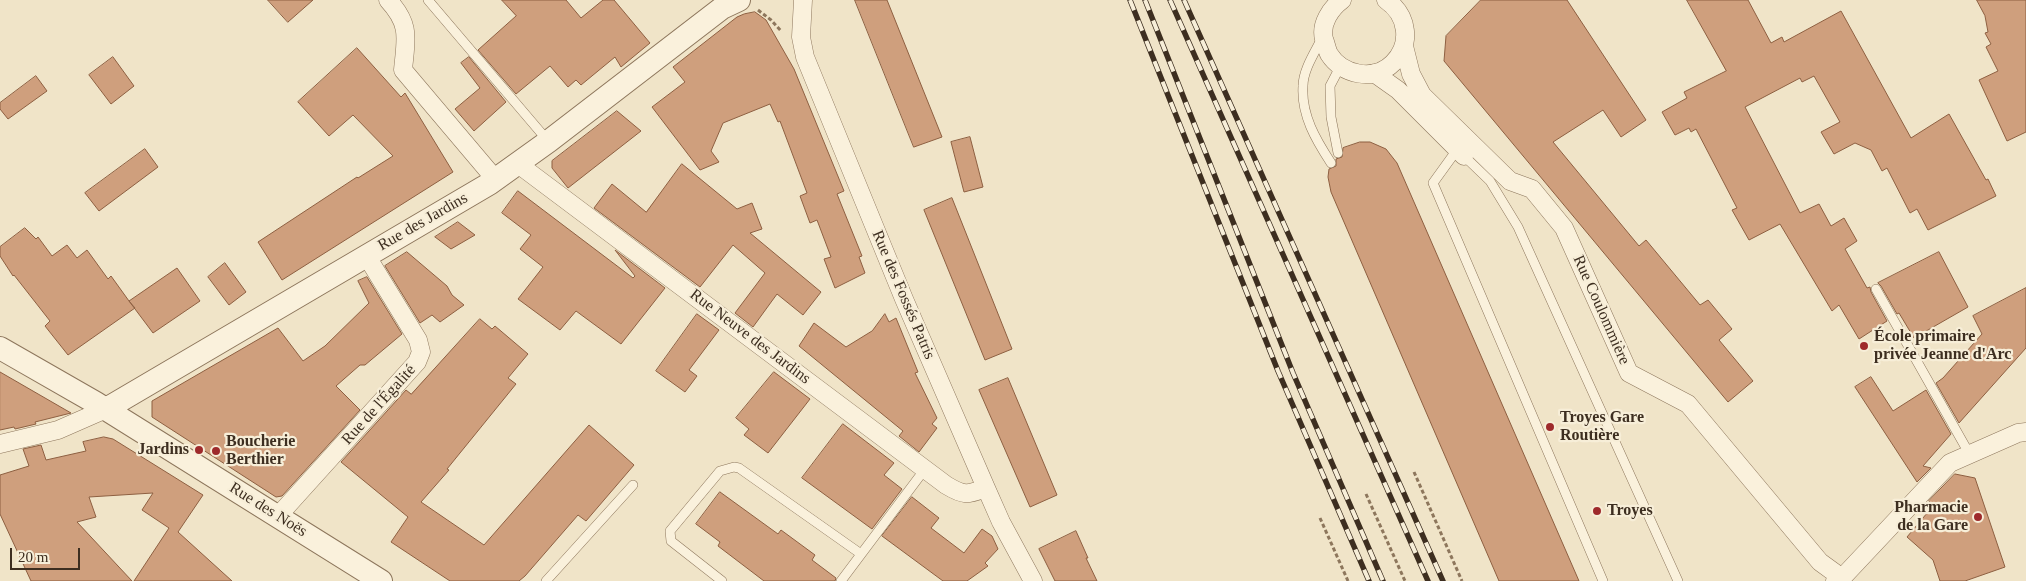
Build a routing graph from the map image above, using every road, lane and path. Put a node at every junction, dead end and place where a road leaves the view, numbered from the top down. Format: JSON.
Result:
{"nodes":[{"id":1,"x":388,"y":0,"type":"edge"},
{"id":2,"x":428,"y":0,"type":"edge"},
{"id":3,"x":803,"y":0,"type":"edge"},
{"id":4,"x":1342,"y":0,"type":"edge"},
{"id":5,"x":1394,"y":2,"type":"edge"},
{"id":6,"x":735,"y":3,"type":"edge"},
{"id":7,"x":783,"y":34,"type":"dead end"},
{"id":8,"x":1324,"y":36,"type":"junction"},
{"id":9,"x":1404,"y":46,"type":"junction"},
{"id":10,"x":1340,"y":67,"type":"junction"},
{"id":11,"x":1374,"y":73,"type":"junction"},
{"id":12,"x":548,"y":141,"type":"junction"},
{"id":13,"x":1462,"y":147,"type":"junction"},
{"id":14,"x":1338,"y":153,"type":"dead end"},
{"id":15,"x":1331,"y":163,"type":"dead end"},
{"id":16,"x":518,"y":164,"type":"junction"},
{"id":17,"x":496,"y":180,"type":"junction"},
{"id":18,"x":366,"y":255,"type":"junction"},
{"id":19,"x":1876,"y":289,"type":"dead end"},
{"id":20,"x":0,"y":348,"type":"edge"},
{"id":21,"x":106,"y":409,"type":"junction"},
{"id":22,"x":2026,"y":432,"type":"edge"},
{"id":23,"x":0,"y":444,"type":"edge"},
{"id":24,"x":1970,"y":455,"type":"junction"},
{"id":25,"x":925,"y":469,"type":"junction"},
{"id":26,"x":1414,"y":472,"type":"dead end"},
{"id":27,"x":633,"y":485,"type":"dead end"},
{"id":28,"x":986,"y":488,"type":"junction"},
{"id":29,"x":1366,"y":494,"type":"dead end"},
{"id":30,"x":278,"y":516,"type":"junction"},
{"id":31,"x":1320,"y":518,"type":"dead end"},
{"id":32,"x":861,"y":554,"type":"junction"},
{"id":33,"x":1839,"y":579,"type":"edge"},
{"id":34,"x":381,"y":581,"type":"edge"},
{"id":35,"x":546,"y":581,"type":"edge"},
{"id":36,"x":722,"y":581,"type":"edge"},
{"id":37,"x":841,"y":581,"type":"edge"},
{"id":38,"x":1033,"y":581,"type":"edge"},
{"id":39,"x":1348,"y":581,"type":"edge"},
{"id":40,"x":1405,"y":581,"type":"edge"},
{"id":41,"x":1462,"y":581,"type":"edge"},
{"id":42,"x":1603,"y":581,"type":"edge"},
{"id":43,"x":1678,"y":581,"type":"edge"}],
"edges":[{"from":1,"to":17,"type":"street"},
{"from":2,"to":12,"type":"lane"},
{"from":3,"to":28,"type":"street","name":"Rue des Fossés Patris"},
{"from":4,"to":8,"type":"street"},
{"from":5,"to":9,"type":"street","name":"Rue Coulommière"},
{"from":6,"to":7,"type":"path"},
{"from":6,"to":12,"type":"street","name":"Rue des Jardins"},
{"from":8,"to":10,"type":"street"},
{"from":8,"to":15,"type":"lane"},
{"from":9,"to":11,"type":"street"},
{"from":9,"to":13,"type":"street","name":"Rue Coulommière"},
{"from":10,"to":11,"type":"street"},
{"from":10,"to":14,"type":"lane"},
{"from":11,"to":13,"type":"street"},
{"from":12,"to":16,"type":"street","name":"Rue des Jardins"},
{"from":13,"to":33,"type":"street","name":"Rue Coulommière"},
{"from":13,"to":42,"type":"lane"},
{"from":13,"to":43,"type":"lane"},
{"from":16,"to":17,"type":"street","name":"Rue des Jardins"},
{"from":16,"to":25,"type":"street","name":"Rue Neuve des Jardins"},
{"from":17,"to":18,"type":"street","name":"Rue des Jardins"},
{"from":18,"to":21,"type":"street","name":"Rue des Jardins"},
{"from":18,"to":30,"type":"street","name":"Rue de l'Égalité"},
{"from":19,"to":24,"type":"lane"},
{"from":20,"to":21,"type":"street","name":"Rue des Noës"},
{"from":21,"to":23,"type":"street"},
{"from":21,"to":30,"type":"street","name":"Rue des Noës"},
{"from":22,"to":24,"type":"street"},
{"from":24,"to":33,"type":"street"},
{"from":25,"to":28,"type":"street","name":"Rue Neuve des Jardins"},
{"from":25,"to":32,"type":"lane"},
{"from":26,"to":41,"type":"path"},
{"from":27,"to":35,"type":"lane"},
{"from":28,"to":38,"type":"street","name":"Rue des Fossés Patris"},
{"from":29,"to":40,"type":"path"},
{"from":30,"to":34,"type":"street","name":"Rue des Noës"},
{"from":31,"to":39,"type":"path"},
{"from":32,"to":36,"type":"lane"},
{"from":32,"to":37,"type":"lane"}]}
